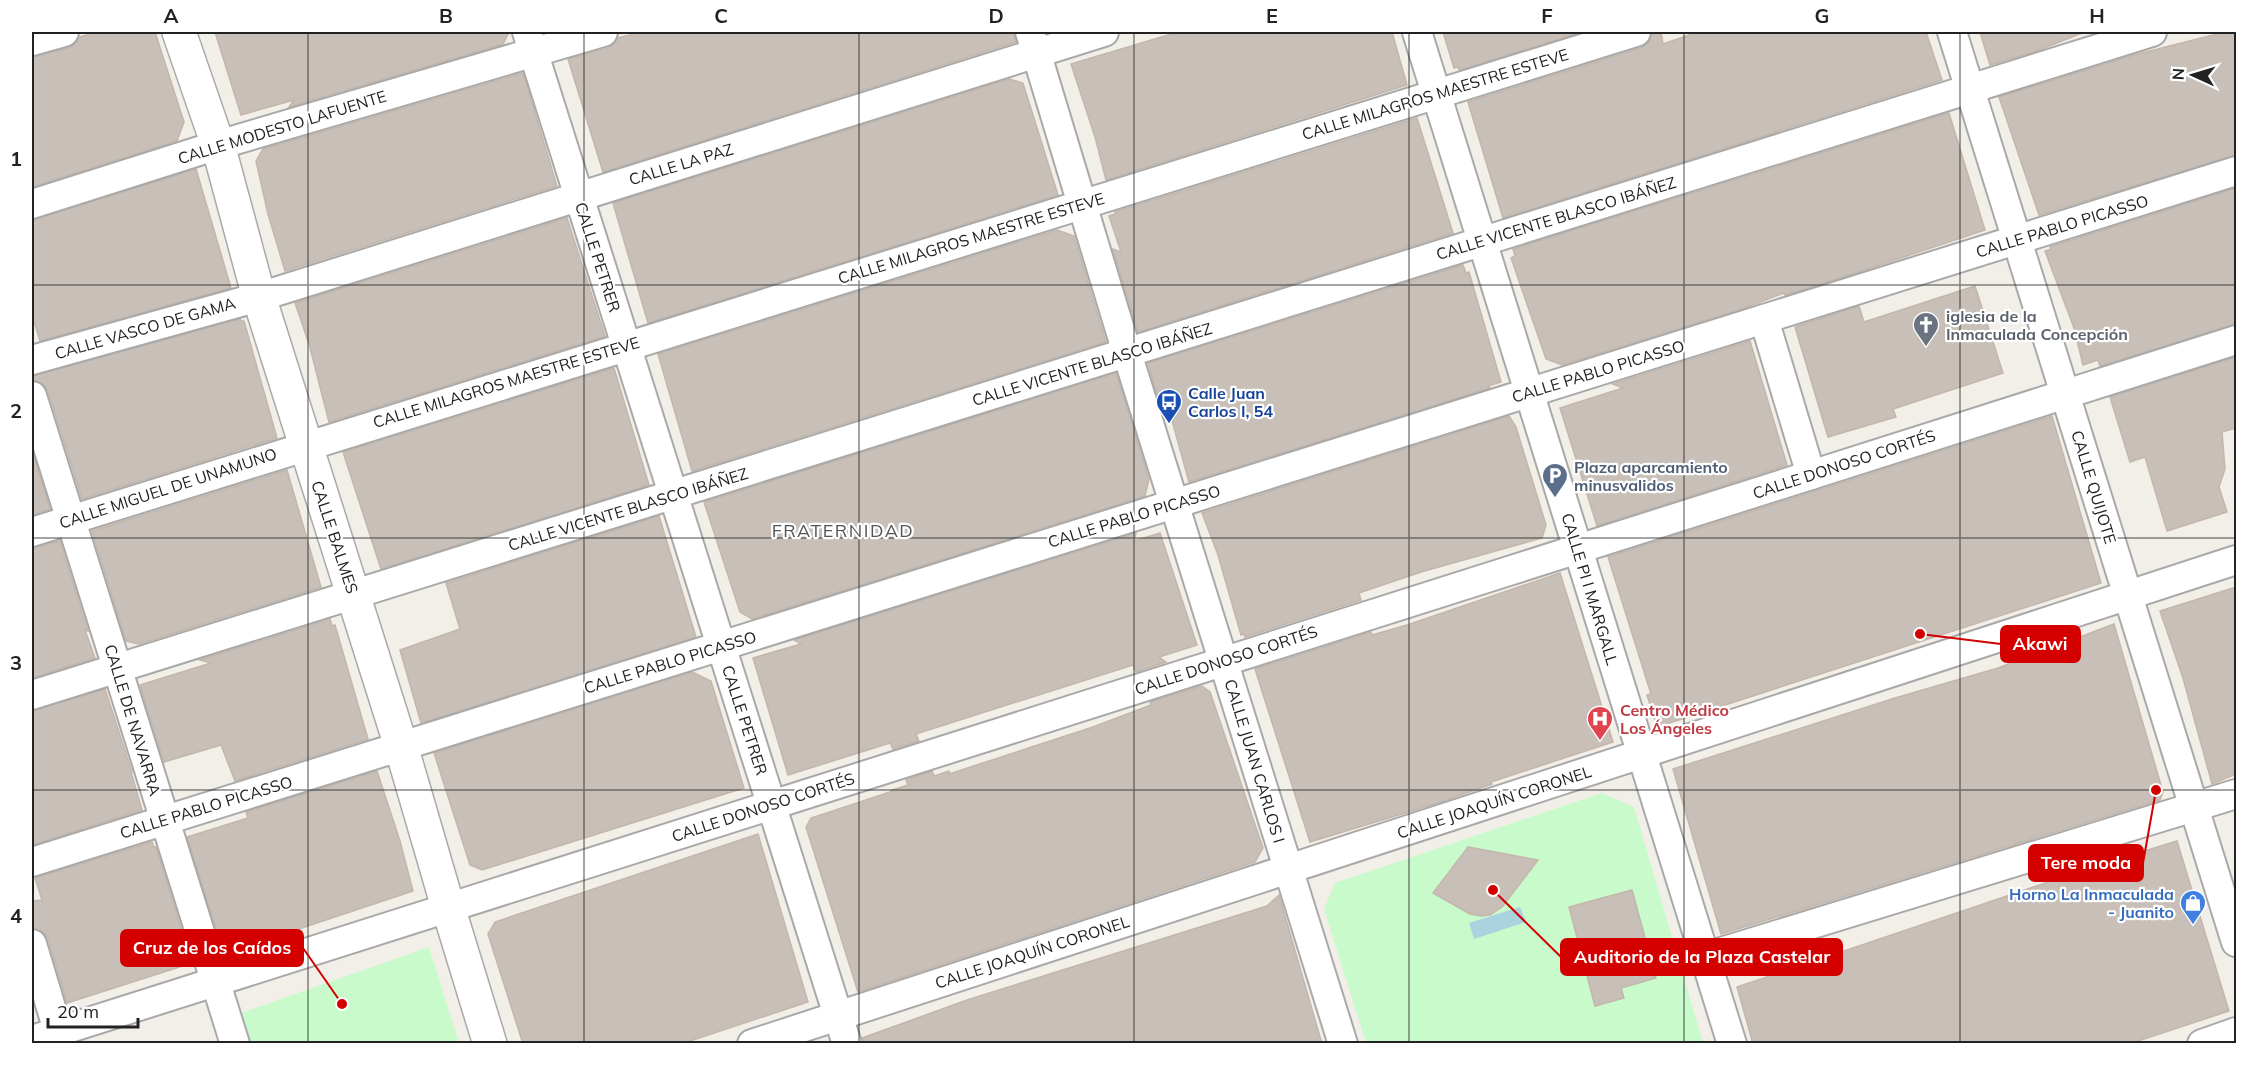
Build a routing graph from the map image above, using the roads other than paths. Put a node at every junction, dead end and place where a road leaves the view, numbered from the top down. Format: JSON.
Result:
{"nodes":[{"id":1,"x":64,"y":32,"type":"edge"},
{"id":2,"x":179,"y":32,"type":"edge"},
{"id":3,"x":603,"y":32,"type":"edge"},
{"id":4,"x":1104,"y":32,"type":"edge"},
{"id":5,"x":1417,"y":32,"type":"edge"},
{"id":6,"x":1636,"y":32,"type":"edge"},
{"id":7,"x":1952,"y":32,"type":"edge"},
{"id":8,"x":2152,"y":32,"type":"edge"},
{"id":9,"x":32,"y":41,"type":"edge"},
{"id":10,"x":530,"y":42,"type":"edge"},
{"id":11,"x":1033,"y":42,"type":"edge"},
{"id":12,"x":1970,"y":88,"type":"junction"},
{"id":13,"x":1436,"y":93,"type":"junction"},
{"id":14,"x":218,"y":145,"type":"junction"},
{"id":15,"x":2236,"y":171,"type":"edge"},
{"id":16,"x":579,"y":196,"type":"junction"},
{"id":17,"x":32,"y":204,"type":"edge"},
{"id":18,"x":1082,"y":204,"type":"junction"},
{"id":19,"x":2017,"y":240,"type":"junction"},
{"id":20,"x":1482,"y":241,"type":"junction"},
{"id":21,"x":259,"y":297,"type":"junction"},
{"id":22,"x":1764,"y":319,"type":"junction"},
{"id":23,"x":2236,"y":340,"type":"edge"},
{"id":24,"x":626,"y":345,"type":"junction"},
{"id":25,"x":1127,"y":353,"type":"junction"},
{"id":26,"x":32,"y":360,"type":"edge"},
{"id":27,"x":1529,"y":392,"type":"junction"},
{"id":28,"x":2065,"y":394,"type":"junction"},
{"id":29,"x":32,"y":396,"type":"edge"},
{"id":30,"x":305,"y":445,"type":"junction"},
{"id":31,"x":1811,"y":475,"type":"junction"},
{"id":32,"x":673,"y":495,"type":"junction"},
{"id":33,"x":1174,"y":504,"type":"junction"},
{"id":34,"x":70,"y":520,"type":"junction"},
{"id":35,"x":32,"y":532,"type":"edge"},
{"id":36,"x":1578,"y":549,"type":"junction"},
{"id":37,"x":2236,"y":561,"type":"edge"},
{"id":38,"x":354,"y":594,"type":"junction"},
{"id":39,"x":2128,"y":596,"type":"junction"},
{"id":40,"x":722,"y":646,"type":"junction"},
{"id":41,"x":1223,"y":661,"type":"junction"},
{"id":42,"x":117,"y":668,"type":"junction"},
{"id":43,"x":32,"y":695,"type":"edge"},
{"id":44,"x":401,"y":746,"type":"junction"},
{"id":45,"x":1642,"y":754,"type":"junction"},
{"id":46,"x":2236,"y":794,"type":"edge"},
{"id":47,"x":772,"y":804,"type":"junction"},
{"id":48,"x":2194,"y":807,"type":"junction"},
{"id":49,"x":165,"y":820,"type":"junction"},
{"id":50,"x":32,"y":862,"type":"edge"},
{"id":51,"x":1289,"y":869,"type":"junction"},
{"id":52,"x":448,"y":907,"type":"junction"},
{"id":53,"x":2236,"y":942,"type":"edge"},
{"id":54,"x":32,"y":944,"type":"edge"},
{"id":55,"x":1705,"y":957,"type":"junction"},
{"id":56,"x":215,"y":981,"type":"junction"},
{"id":57,"x":838,"y":1015,"type":"junction"},
{"id":58,"x":2236,"y":1032,"type":"edge"},
{"id":59,"x":60,"y":1037,"type":"edge"},
{"id":60,"x":32,"y":1040,"type":"edge"},
{"id":61,"x":235,"y":1044,"type":"edge"},
{"id":62,"x":490,"y":1044,"type":"edge"},
{"id":63,"x":752,"y":1044,"type":"edge"},
{"id":64,"x":848,"y":1044,"type":"edge"},
{"id":65,"x":1344,"y":1044,"type":"edge"},
{"id":66,"x":1732,"y":1044,"type":"edge"},
{"id":67,"x":2202,"y":1044,"type":"edge"}],
"edges":[{"from":1,"to":9,"type":"street"},
{"from":2,"to":14,"type":"street","name":"CALLE BALMES"},
{"from":3,"to":10,"type":"street","name":"CALLE MODESTO LAFUENTE"},
{"from":4,"to":11,"type":"street","name":"CALLE LA PAZ"},
{"from":5,"to":13,"type":"street","name":"CALLE PI I MARGALL"},
{"from":6,"to":13,"type":"street","name":"CALLE MILAGROS MAESTRE ESTEVE"},
{"from":7,"to":12,"type":"street","name":"CALLE QUIJOTE"},
{"from":8,"to":12,"type":"street","name":"CALLE VICENTE BLASCO IBÁÑEZ"},
{"from":10,"to":14,"type":"street","name":"CALLE MODESTO LAFUENTE"},
{"from":10,"to":16,"type":"street","name":"CALLE PETRER"},
{"from":11,"to":16,"type":"street","name":"CALLE LA PAZ"},
{"from":11,"to":18,"type":"street","name":"CALLE JUAN CARLOS I"},
{"from":12,"to":19,"type":"street","name":"CALLE QUIJOTE"},
{"from":12,"to":20,"type":"street","name":"CALLE VICENTE BLASCO IBÁÑEZ"},
{"from":13,"to":18,"type":"street","name":"CALLE MILAGROS MAESTRE ESTEVE"},
{"from":13,"to":20,"type":"street","name":"CALLE PI I MARGALL"},
{"from":14,"to":17,"type":"street","name":"CALLE MODESTO LAFUENTE"},
{"from":14,"to":21,"type":"street","name":"CALLE BALMES"},
{"from":15,"to":19,"type":"street","name":"CALLE PABLO PICASSO"},
{"from":16,"to":21,"type":"street","name":"CALLE LA PAZ"},
{"from":16,"to":24,"type":"street","name":"CALLE PETRER"},
{"from":18,"to":24,"type":"street","name":"CALLE MILAGROS MAESTRE ESTEVE"},
{"from":18,"to":25,"type":"street","name":"CALLE JUAN CARLOS I"},
{"from":19,"to":22,"type":"street","name":"CALLE PABLO PICASSO"},
{"from":19,"to":28,"type":"street","name":"CALLE QUIJOTE"},
{"from":20,"to":25,"type":"street","name":"CALLE VICENTE BLASCO IBÁÑEZ"},
{"from":20,"to":27,"type":"street","name":"CALLE PI I MARGALL"},
{"from":21,"to":26,"type":"street","name":"CALLE VASCO DE GAMA"},
{"from":21,"to":30,"type":"street","name":"CALLE BALMES"},
{"from":22,"to":27,"type":"street","name":"CALLE PABLO PICASSO"},
{"from":22,"to":31,"type":"street"},
{"from":23,"to":28,"type":"street","name":"CALLE DONOSO CORTÉS"},
{"from":24,"to":30,"type":"street","name":"CALLE MILAGROS MAESTRE ESTEVE"},
{"from":24,"to":32,"type":"street","name":"CALLE PETRER"},
{"from":25,"to":32,"type":"street","name":"CALLE VICENTE BLASCO IBÁÑEZ"},
{"from":25,"to":33,"type":"street","name":"CALLE JUAN CARLOS I"},
{"from":27,"to":33,"type":"street","name":"CALLE PABLO PICASSO"},
{"from":27,"to":36,"type":"street","name":"CALLE PI I MARGALL"},
{"from":28,"to":31,"type":"street","name":"CALLE DONOSO CORTÉS"},
{"from":28,"to":39,"type":"street","name":"CALLE QUIJOTE"},
{"from":29,"to":34,"type":"street","name":"CALLE DE NAVARRA"},
{"from":30,"to":34,"type":"street","name":"CALLE MIGUEL DE UNAMUNO"},
{"from":30,"to":38,"type":"street","name":"CALLE BALMES"},
{"from":31,"to":36,"type":"street","name":"CALLE DONOSO CORTÉS"},
{"from":32,"to":38,"type":"street","name":"CALLE VICENTE BLASCO IBÁÑEZ"},
{"from":32,"to":40,"type":"street","name":"CALLE PETRER"},
{"from":33,"to":40,"type":"street","name":"CALLE PABLO PICASSO"},
{"from":33,"to":41,"type":"street","name":"CALLE JUAN CARLOS I"},
{"from":34,"to":35,"type":"street","name":"CALLE MIGUEL DE UNAMUNO"},
{"from":34,"to":42,"type":"street","name":"CALLE DE NAVARRA"},
{"from":36,"to":41,"type":"street","name":"CALLE DONOSO CORTÉS"},
{"from":36,"to":45,"type":"street","name":"CALLE PI I MARGALL"},
{"from":37,"to":39,"type":"street","name":"CALLE JOAQUÍN CORONEL"},
{"from":38,"to":42,"type":"street","name":"CALLE VICENTE BLASCO IBÁÑEZ"},
{"from":38,"to":44,"type":"street","name":"CALLE BALMES"},
{"from":39,"to":45,"type":"street","name":"CALLE JOAQUÍN CORONEL"},
{"from":39,"to":48,"type":"street","name":"CALLE QUIJOTE"},
{"from":40,"to":44,"type":"street","name":"CALLE PABLO PICASSO"},
{"from":40,"to":47,"type":"street","name":"CALLE PETRER"},
{"from":41,"to":47,"type":"street","name":"CALLE DONOSO CORTÉS"},
{"from":41,"to":51,"type":"street","name":"CALLE JUAN CARLOS I"},
{"from":42,"to":43,"type":"street","name":"CALLE VICENTE BLASCO IBÁÑEZ"},
{"from":42,"to":49,"type":"street","name":"CALLE DE NAVARRA"},
{"from":44,"to":49,"type":"street","name":"CALLE PABLO PICASSO"},
{"from":44,"to":52,"type":"street","name":"CALLE BALMES"},
{"from":45,"to":51,"type":"street","name":"CALLE JOAQUÍN CORONEL"},
{"from":45,"to":55,"type":"street","name":"CALLE PI I MARGALL"},
{"from":46,"to":48,"type":"street"},
{"from":47,"to":52,"type":"street","name":"CALLE DONOSO CORTÉS"},
{"from":47,"to":57,"type":"street","name":"CALLE PETRER"},
{"from":48,"to":53,"type":"street","name":"CALLE QUIJOTE"},
{"from":48,"to":55,"type":"street"},
{"from":49,"to":50,"type":"street","name":"CALLE PABLO PICASSO"},
{"from":49,"to":56,"type":"street","name":"CALLE DE NAVARRA"},
{"from":51,"to":57,"type":"street","name":"CALLE JOAQUÍN CORONEL"},
{"from":51,"to":65,"type":"street","name":"CALLE JUAN CARLOS I"},
{"from":52,"to":56,"type":"street","name":"CALLE DONOSO CORTÉS"},
{"from":52,"to":62,"type":"street","name":"CALLE BALMES"},
{"from":54,"to":59,"type":"street"},
{"from":55,"to":66,"type":"street","name":"CALLE PI I MARGALL"},
{"from":56,"to":59,"type":"street","name":"CALLE DONOSO CORTÉS"},
{"from":56,"to":61,"type":"street","name":"CALLE DE NAVARRA"},
{"from":57,"to":63,"type":"street","name":"CALLE JOAQUÍN CORONEL"},
{"from":57,"to":64,"type":"street","name":"CALLE PETRER"},
{"from":58,"to":67,"type":"street"},
{"from":59,"to":60,"type":"street","name":"CALLE DONOSO CORTÉS"}]}
